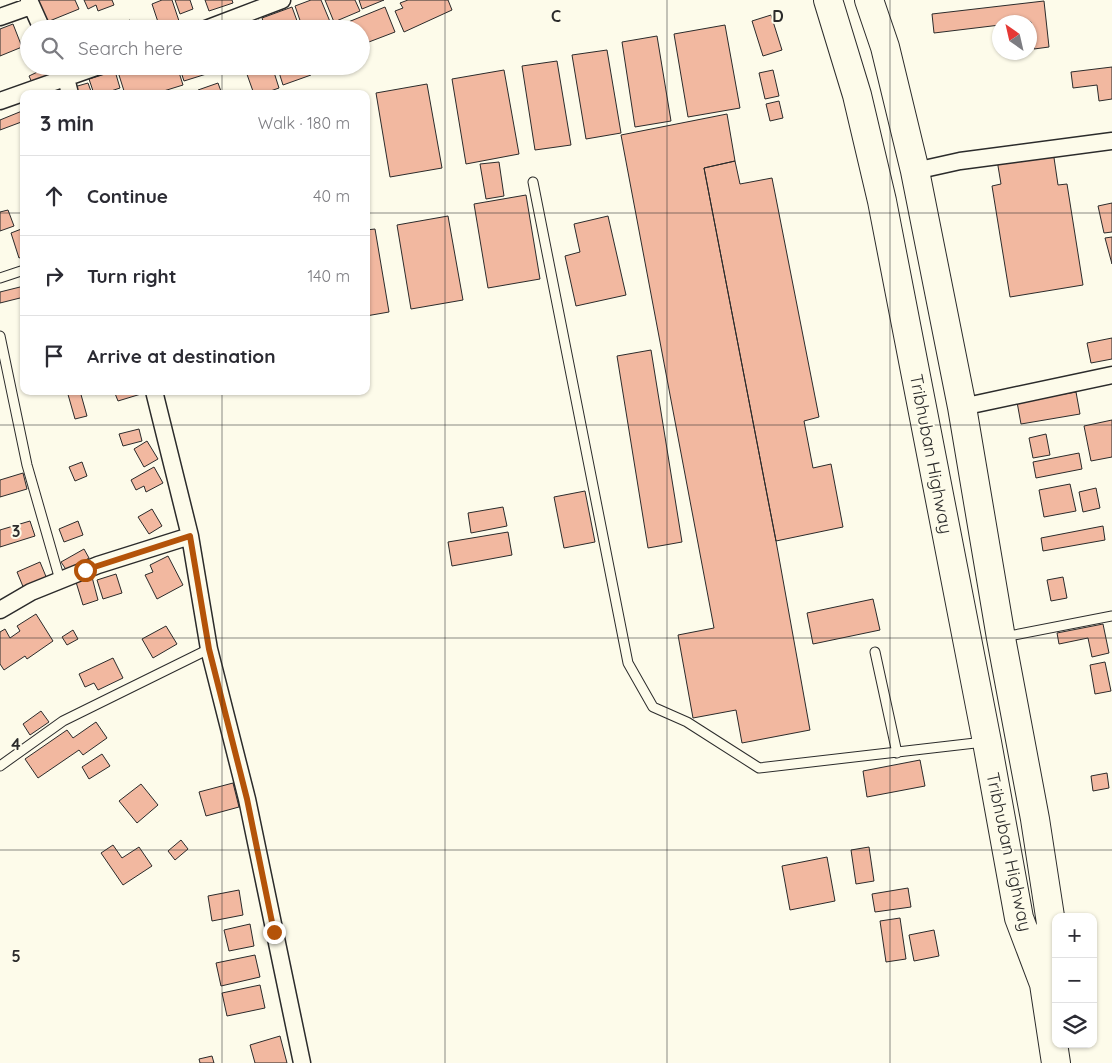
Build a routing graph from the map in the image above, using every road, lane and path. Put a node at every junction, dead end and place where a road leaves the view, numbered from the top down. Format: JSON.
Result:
{"nodes":[{"id":1,"x":282,"y":0,"type":"edge"},
{"id":2,"x":828,"y":0,"type":"edge"},
{"id":3,"x":869,"y":0,"type":"edge"},
{"id":4,"x":30,"y":3,"type":"edge"},
{"id":5,"x":0,"y":17,"type":"edge"},
{"id":6,"x":38,"y":20,"type":"edge"},
{"id":7,"x":230,"y":20,"type":"edge"},
{"id":8,"x":65,"y":79,"type":"edge"},
{"id":9,"x":32,"y":90,"type":"edge"},
{"id":10,"x":20,"y":94,"type":"edge"},
{"id":11,"x":0,"y":101,"type":"edge"},
{"id":12,"x":1112,"y":141,"type":"edge"},
{"id":13,"x":915,"y":171,"type":"junction"},
{"id":14,"x":533,"y":182,"type":"dead end"},
{"id":15,"x":20,"y":271,"type":"edge"},
{"id":16,"x":0,"y":278,"type":"edge"},
{"id":17,"x":0,"y":336,"type":"edge"},
{"id":18,"x":1112,"y":375,"type":"edge"},
{"id":19,"x":155,"y":395,"type":"edge"},
{"id":20,"x":962,"y":407,"type":"junction"},
{"id":21,"x":190,"y":536,"type":"junction"},
{"id":22,"x":60,"y":580,"type":"junction"},
{"id":23,"x":0,"y":610,"type":"edge"},
{"id":24,"x":1112,"y":616,"type":"edge"},
{"id":25,"x":1001,"y":638,"type":"junction"},
{"id":26,"x":209,"y":649,"type":"junction"},
{"id":27,"x":875,"y":652,"type":"dead end"},
{"id":28,"x":987,"y":742,"type":"junction"},
{"id":29,"x":897,"y":753,"type":"junction"},
{"id":30,"x":0,"y":766,"type":"edge"},
{"id":31,"x":1044,"y":984,"type":"junction"},
{"id":32,"x":302,"y":1063,"type":"edge"},
{"id":33,"x":1056,"y":1063,"type":"edge"}],
"edges":[{"from":1,"to":7,"type":"street"},
{"from":2,"to":28,"type":"highway","name":"Tribhuban Highway"},
{"from":3,"to":13,"type":"highway","name":"Tribhuban Highway"},
{"from":4,"to":5,"type":"street"},
{"from":4,"to":6,"type":"street"},
{"from":8,"to":9,"type":"street"},
{"from":10,"to":11,"type":"street"},
{"from":12,"to":13,"type":"street"},
{"from":13,"to":20,"type":"highway","name":"Tribhuban Highway"},
{"from":14,"to":29,"type":"lane"},
{"from":15,"to":16,"type":"lane"},
{"from":17,"to":22,"type":"lane"},
{"from":18,"to":20,"type":"street"},
{"from":19,"to":21,"type":"street"},
{"from":20,"to":25,"type":"highway","name":"Tribhuban Highway"},
{"from":21,"to":22,"type":"street"},
{"from":21,"to":26,"type":"street"},
{"from":22,"to":23,"type":"street"},
{"from":24,"to":25,"type":"lane"},
{"from":25,"to":31,"type":"highway","name":"Tribhuban Highway"},
{"from":26,"to":30,"type":"lane"},
{"from":26,"to":32,"type":"street"},
{"from":27,"to":29,"type":"lane"},
{"from":28,"to":29,"type":"lane"},
{"from":28,"to":31,"type":"highway","name":"Tribhuban Highway"},
{"from":31,"to":33,"type":"highway"}]}
